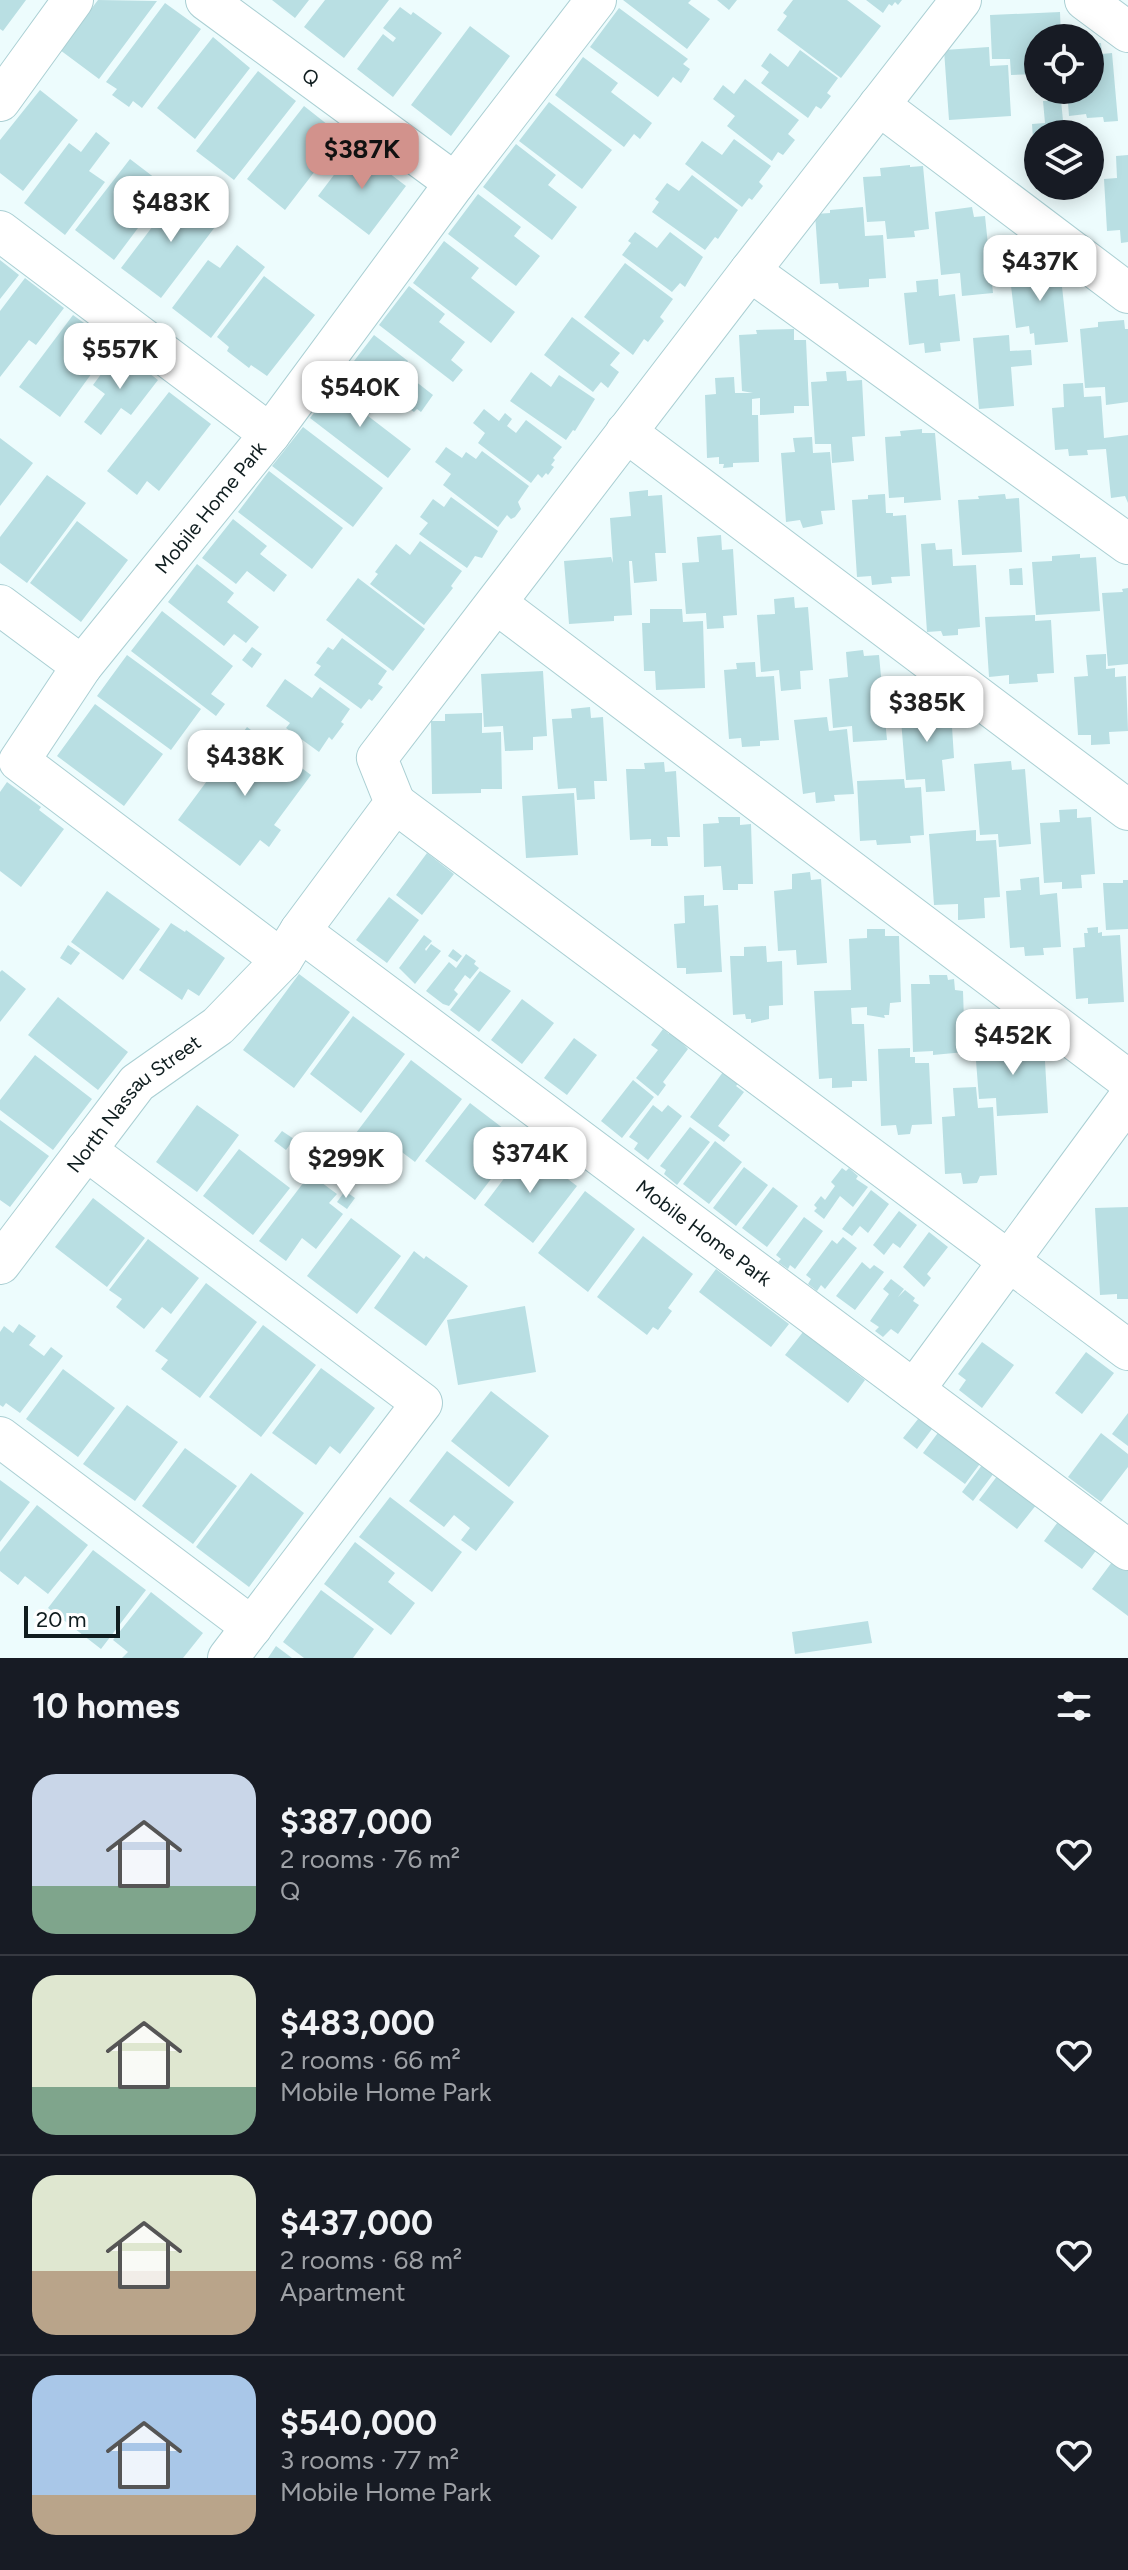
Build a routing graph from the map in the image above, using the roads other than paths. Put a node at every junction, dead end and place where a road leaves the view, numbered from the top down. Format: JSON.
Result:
{"nodes":[{"id":1,"x":73,"y":0,"type":"edge"},
{"id":2,"x":206,"y":0,"type":"edge"},
{"id":3,"x":596,"y":0,"type":"edge"},
{"id":4,"x":961,"y":0,"type":"edge"},
{"id":5,"x":1085,"y":0,"type":"edge"},
{"id":6,"x":1128,"y":32,"type":"edge"},
{"id":7,"x":0,"y":101,"type":"edge"},
{"id":8,"x":879,"y":105,"type":"junction"},
{"id":9,"x":455,"y":183,"type":"junction"},
{"id":10,"x":0,"y":231,"type":"edge"},
{"id":11,"x":750,"y":271,"type":"junction"},
{"id":12,"x":1128,"y":293,"type":"edge"},
{"id":13,"x":626,"y":432,"type":"junction"},
{"id":14,"x":270,"y":434,"type":"junction"},
{"id":15,"x":1128,"y":544,"type":"edge"},
{"id":16,"x":497,"y":604,"type":"junction"},
{"id":17,"x":0,"y":605,"type":"edge"},
{"id":18,"x":82,"y":666,"type":"junction"},
{"id":19,"x":395,"y":803,"type":"junction"},
{"id":20,"x":1128,"y":810,"type":"edge"},
{"id":21,"x":291,"y":945,"type":"junction"},
{"id":22,"x":1128,"y":1080,"type":"edge"},
{"id":23,"x":1128,"y":1099,"type":"edge"},
{"id":24,"x":86,"y":1150,"type":"junction"},
{"id":25,"x":1008,"y":1262,"type":"junction"},
{"id":26,"x":0,"y":1264,"type":"edge"},
{"id":27,"x":1128,"y":1350,"type":"edge"},
{"id":28,"x":914,"y":1390,"type":"junction"},
{"id":29,"x":0,"y":1437,"type":"edge"},
{"id":30,"x":1128,"y":1550,"type":"edge"},
{"id":31,"x":252,"y":1627,"type":"junction"},
{"id":32,"x":228,"y":1658,"type":"edge"}],
"edges":[{"from":1,"to":7,"type":"street"},
{"from":2,"to":9,"type":"street","name":"Q"},
{"from":3,"to":9,"type":"street","name":"Mobile Home Park"},
{"from":4,"to":8,"type":"street"},
{"from":5,"to":6,"type":"street"},
{"from":8,"to":11,"type":"street"},
{"from":8,"to":12,"type":"street"},
{"from":9,"to":14,"type":"street","name":"Mobile Home Park"},
{"from":10,"to":14,"type":"street"},
{"from":11,"to":13,"type":"street"},
{"from":11,"to":15,"type":"street"},
{"from":13,"to":16,"type":"street"},
{"from":13,"to":20,"type":"street"},
{"from":14,"to":18,"type":"street","name":"Mobile Home Park"},
{"from":16,"to":19,"type":"street"},
{"from":16,"to":22,"type":"street"},
{"from":17,"to":18,"type":"street"},
{"from":18,"to":21,"type":"street","name":"Mobile Home Park"},
{"from":19,"to":21,"type":"street","name":"North Nassau Street"},
{"from":19,"to":25,"type":"street"},
{"from":21,"to":24,"type":"street","name":"North Nassau Street"},
{"from":21,"to":28,"type":"street","name":"Mobile Home Park"},
{"from":23,"to":25,"type":"street"},
{"from":24,"to":26,"type":"street","name":"North Nassau Street"},
{"from":24,"to":31,"type":"street"},
{"from":25,"to":27,"type":"street"},
{"from":25,"to":28,"type":"street"},
{"from":28,"to":30,"type":"street","name":"Mobile Home Park"},
{"from":29,"to":31,"type":"street"},
{"from":31,"to":32,"type":"street"}]}
